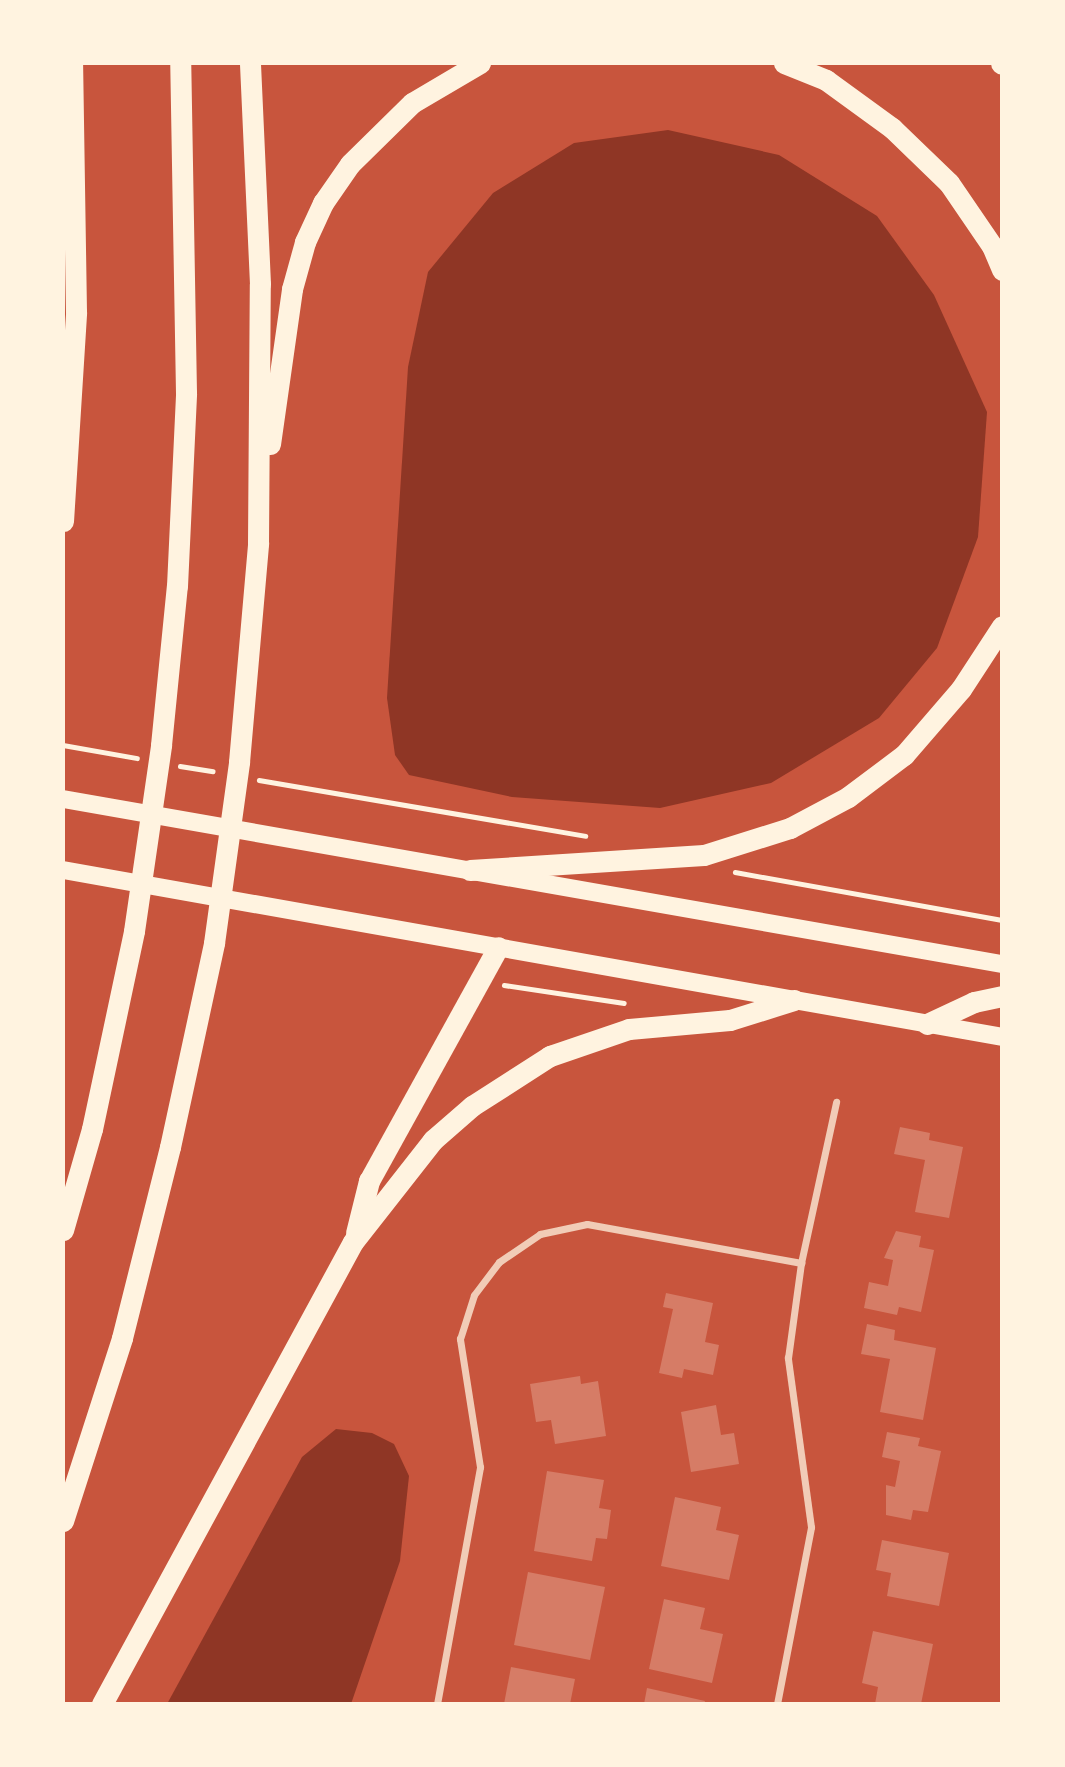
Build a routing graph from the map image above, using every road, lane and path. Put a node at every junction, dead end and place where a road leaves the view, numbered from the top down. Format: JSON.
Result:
{"nodes":[{"id":1,"x":72,"y":63,"type":"edge"},
{"id":2,"x":180,"y":63,"type":"edge"},
{"id":3,"x":250,"y":63,"type":"edge"},
{"id":4,"x":480,"y":63,"type":"edge"},
{"id":5,"x":784,"y":63,"type":"edge"},
{"id":6,"x":1002,"y":270,"type":"edge"},
{"id":7,"x":63,"y":275,"type":"edge"},
{"id":8,"x":76,"y":312,"type":"junction"},
{"id":9,"x":63,"y":521,"type":"edge"},
{"id":10,"x":258,"y":543,"type":"junction"},
{"id":11,"x":1002,"y":626,"type":"edge"},
{"id":12,"x":63,"y":745,"type":"edge"},
{"id":13,"x":144,"y":759,"type":"dead end"},
{"id":14,"x":172,"y":764,"type":"dead end"},
{"id":15,"x":232,"y":768,"type":"junction"},
{"id":16,"x":253,"y":779,"type":"dead end"},
{"id":17,"x":63,"y":799,"type":"edge"},
{"id":18,"x":600,"y":836,"type":"dead end"},
{"id":19,"x":704,"y":855,"type":"junction"},
{"id":20,"x":63,"y":870,"type":"edge"},
{"id":21,"x":470,"y":870,"type":"junction"},
{"id":22,"x":1002,"y":920,"type":"edge"},
{"id":23,"x":498,"y":947,"type":"junction"},
{"id":24,"x":1002,"y":964,"type":"edge"},
{"id":25,"x":500,"y":985,"type":"dead end"},
{"id":26,"x":1002,"y":996,"type":"edge"},
{"id":27,"x":794,"y":1000,"type":"junction"},
{"id":28,"x":631,"y":1004,"type":"dead end"},
{"id":29,"x":927,"y":1024,"type":"junction"},
{"id":30,"x":1002,"y":1037,"type":"edge"},
{"id":31,"x":836,"y":1102,"type":"dead end"},
{"id":32,"x":63,"y":1230,"type":"edge"},
{"id":33,"x":354,"y":1242,"type":"junction"},
{"id":34,"x":801,"y":1263,"type":"junction"},
{"id":35,"x":63,"y":1521,"type":"edge"},
{"id":36,"x":102,"y":1704,"type":"edge"},
{"id":37,"x":437,"y":1704,"type":"edge"},
{"id":38,"x":777,"y":1704,"type":"edge"}],
"edges":[{"from":1,"to":8,"type":"highway"},
{"from":2,"to":32,"type":"highway"},
{"from":3,"to":10,"type":"highway"},
{"from":4,"to":10,"type":"highway"},
{"from":5,"to":6,"type":"highway"},
{"from":7,"to":8,"type":"highway"},
{"from":8,"to":9,"type":"highway"},
{"from":10,"to":15,"type":"highway"},
{"from":11,"to":19,"type":"highway"},
{"from":12,"to":13,"type":"path"},
{"from":14,"to":15,"type":"path"},
{"from":15,"to":35,"type":"highway"},
{"from":16,"to":18,"type":"path"},
{"from":17,"to":21,"type":"main road"},
{"from":19,"to":21,"type":"highway"},
{"from":19,"to":22,"type":"path"},
{"from":20,"to":23,"type":"main road"},
{"from":21,"to":24,"type":"main road"},
{"from":23,"to":27,"type":"main road"},
{"from":23,"to":33,"type":"highway"},
{"from":25,"to":28,"type":"path"},
{"from":26,"to":29,"type":"highway"},
{"from":27,"to":29,"type":"main road"},
{"from":27,"to":33,"type":"highway"},
{"from":29,"to":30,"type":"main road"},
{"from":31,"to":34,"type":"street"},
{"from":33,"to":36,"type":"highway"},
{"from":34,"to":37,"type":"street"},
{"from":34,"to":38,"type":"street"}]}
